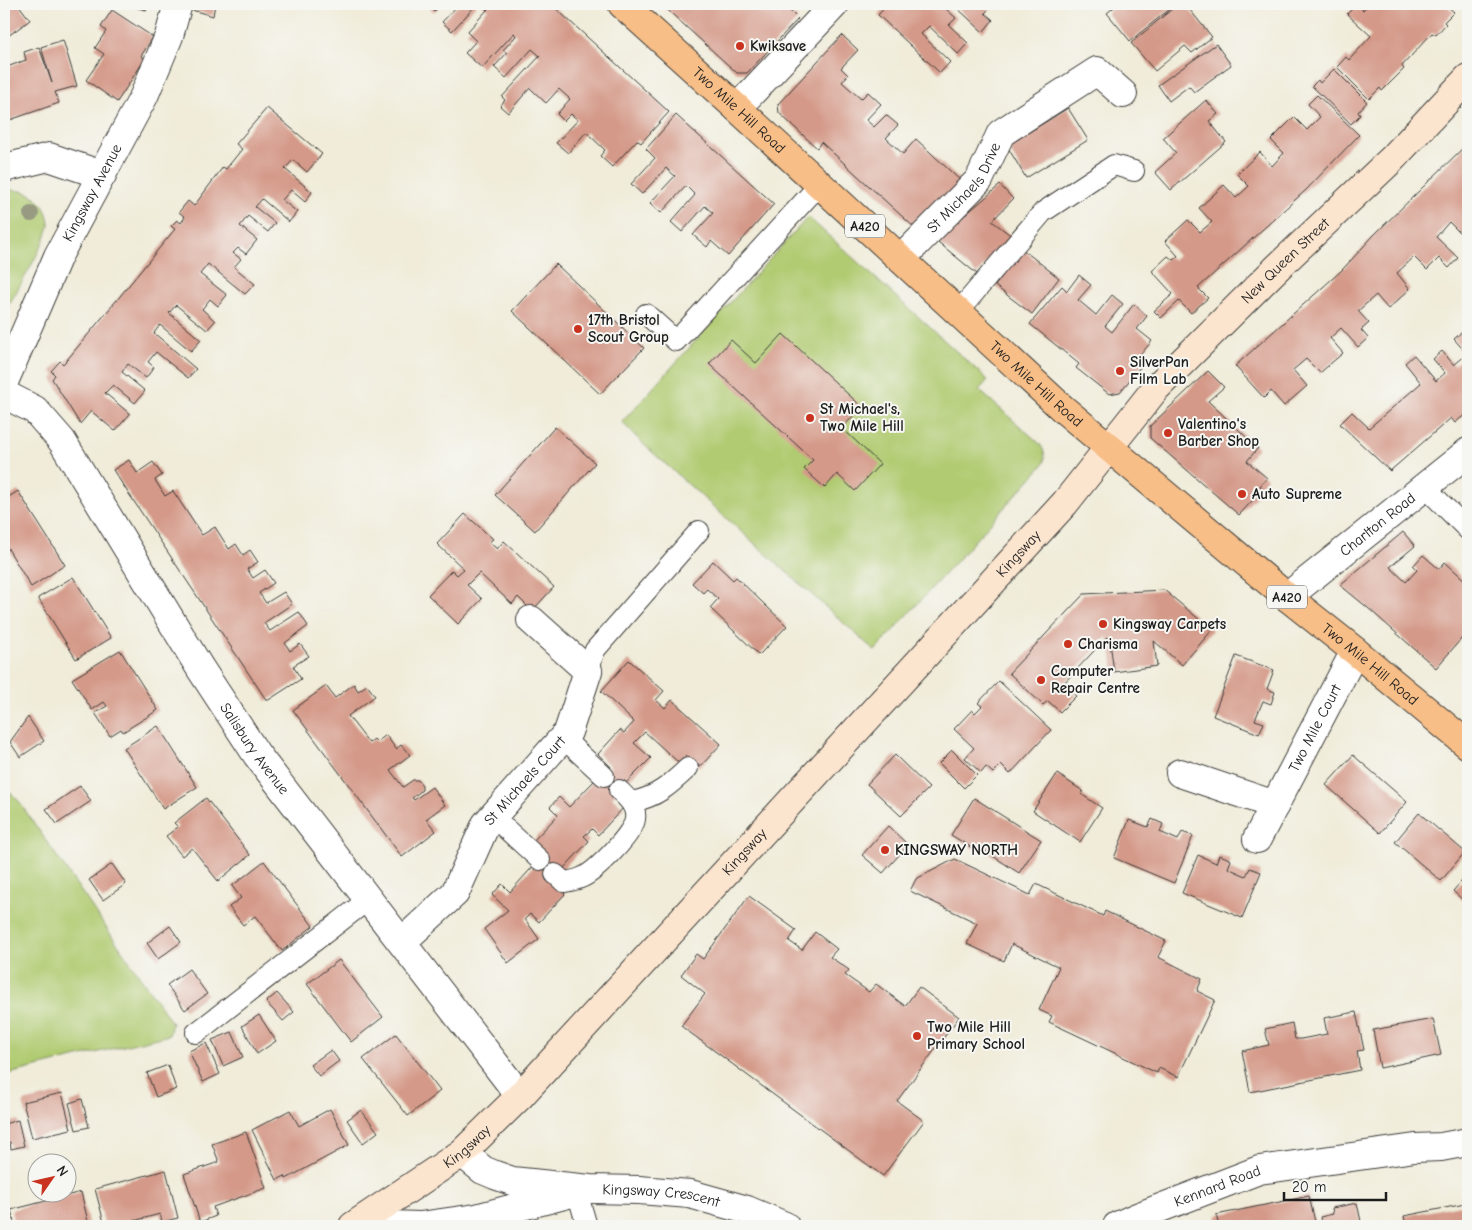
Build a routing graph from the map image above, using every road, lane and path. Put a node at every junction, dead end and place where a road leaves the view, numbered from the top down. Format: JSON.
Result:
{"nodes":[{"id":1,"x":178,"y":4,"type":"edge"},
{"id":2,"x":622,"y":4,"type":"edge"},
{"id":3,"x":835,"y":4,"type":"edge"},
{"id":4,"x":1468,"y":78,"type":"edge"},
{"id":5,"x":1123,"y":94,"type":"dead end"},
{"id":6,"x":737,"y":108,"type":"junction"},
{"id":7,"x":4,"y":168,"type":"edge"},
{"id":8,"x":1134,"y":171,"type":"dead end"},
{"id":9,"x":102,"y":175,"type":"junction"},
{"id":10,"x":820,"y":184,"type":"junction"},
{"id":11,"x":901,"y":259,"type":"junction"},
{"id":12,"x":958,"y":312,"type":"junction"},
{"id":13,"x":646,"y":314,"type":"dead end"},
{"id":14,"x":4,"y":382,"type":"edge"},
{"id":15,"x":4,"y":394,"type":"edge"},
{"id":16,"x":1108,"y":447,"type":"junction"},
{"id":17,"x":1468,"y":452,"type":"edge"},
{"id":18,"x":1424,"y":486,"type":"junction"},
{"id":19,"x":1468,"y":530,"type":"edge"},
{"id":20,"x":699,"y":531,"type":"dead end"},
{"id":21,"x":1287,"y":597,"type":"junction"},
{"id":22,"x":530,"y":620,"type":"dead end"},
{"id":23,"x":1355,"y":651,"type":"junction"},
{"id":24,"x":588,"y":671,"type":"junction"},
{"id":25,"x":563,"y":738,"type":"junction"},
{"id":26,"x":1468,"y":745,"type":"edge"},
{"id":27,"x":688,"y":768,"type":"dead end"},
{"id":28,"x":1180,"y":773,"type":"dead end"},
{"id":29,"x":604,"y":776,"type":"dead end"},
{"id":30,"x":1275,"y":805,"type":"junction"},
{"id":31,"x":492,"y":816,"type":"junction"},
{"id":32,"x":1257,"y":839,"type":"dead end"},
{"id":33,"x":540,"y":860,"type":"dead end"},
{"id":34,"x":556,"y":874,"type":"dead end"},
{"id":35,"x":370,"y":899,"type":"junction"},
{"id":36,"x":402,"y":942,"type":"junction"},
{"id":37,"x":196,"y":1033,"type":"dead end"},
{"id":38,"x":520,"y":1096,"type":"junction"},
{"id":39,"x":1468,"y":1142,"type":"edge"},
{"id":40,"x":462,"y":1153,"type":"junction"},
{"id":41,"x":584,"y":1191,"type":"junction"},
{"id":42,"x":355,"y":1225,"type":"edge"},
{"id":43,"x":587,"y":1226,"type":"edge"},
{"id":44,"x":785,"y":1226,"type":"edge"},
{"id":45,"x":1117,"y":1226,"type":"edge"}],
"edges":[{"from":1,"to":9,"type":"street","name":"Kingsway Avenue"},
{"from":2,"to":6,"type":"main road","name":"Two Mile Hill Road","number":"A420"},
{"from":3,"to":6,"type":"street"},
{"from":4,"to":16,"type":"street","name":"New Queen Street"},
{"from":5,"to":11,"type":"street","name":"St Michaels Drive"},
{"from":6,"to":10,"type":"main road","name":"Two Mile Hill Road","number":"A420"},
{"from":7,"to":9,"type":"street"},
{"from":8,"to":12,"type":"lane"},
{"from":9,"to":14,"type":"street","name":"Kingsway Avenue"},
{"from":10,"to":11,"type":"main road","name":"Two Mile Hill Road","number":"A420"},
{"from":10,"to":13,"type":"lane"},
{"from":11,"to":12,"type":"main road","name":"Two Mile Hill Road","number":"A420"},
{"from":12,"to":16,"type":"main road","name":"Two Mile Hill Road","number":"A420"},
{"from":15,"to":35,"type":"street","name":"Salisbury Avenue"},
{"from":16,"to":21,"type":"main road","name":"Two Mile Hill Road","number":"A420"},
{"from":16,"to":38,"type":"street","name":"Kingsway"},
{"from":17,"to":18,"type":"street","name":"Charlton Road"},
{"from":18,"to":19,"type":"lane"},
{"from":18,"to":21,"type":"street","name":"Charlton Road"},
{"from":20,"to":24,"type":"lane"},
{"from":21,"to":23,"type":"main road","name":"Two Mile Hill Road","number":"A420"},
{"from":22,"to":24,"type":"street"},
{"from":23,"to":26,"type":"main road","name":"Two Mile Hill Road","number":"A420"},
{"from":23,"to":30,"type":"street","name":"Two Mile Court"},
{"from":24,"to":25,"type":"street","name":"St Michaels Court"},
{"from":25,"to":29,"type":"lane"},
{"from":25,"to":31,"type":"street","name":"St Michaels Court"},
{"from":27,"to":34,"type":"lane"},
{"from":28,"to":30,"type":"street"},
{"from":30,"to":32,"type":"street","name":"Two Mile Court"},
{"from":31,"to":33,"type":"lane"},
{"from":31,"to":36,"type":"street","name":"St Michaels Court"},
{"from":35,"to":36,"type":"street","name":"Salisbury Avenue"},
{"from":35,"to":37,"type":"lane"},
{"from":36,"to":38,"type":"street","name":"Salisbury Avenue"},
{"from":38,"to":40,"type":"street","name":"Kingsway"},
{"from":39,"to":45,"type":"street","name":"Kennard Road"},
{"from":40,"to":41,"type":"street","name":"Kingsway Crescent"},
{"from":40,"to":42,"type":"street","name":"Kingsway"},
{"from":41,"to":42,"type":"street","name":"Kingsway Crescent"},
{"from":41,"to":43,"type":"lane"},
{"from":41,"to":44,"type":"street","name":"Kingsway Crescent"}]}
